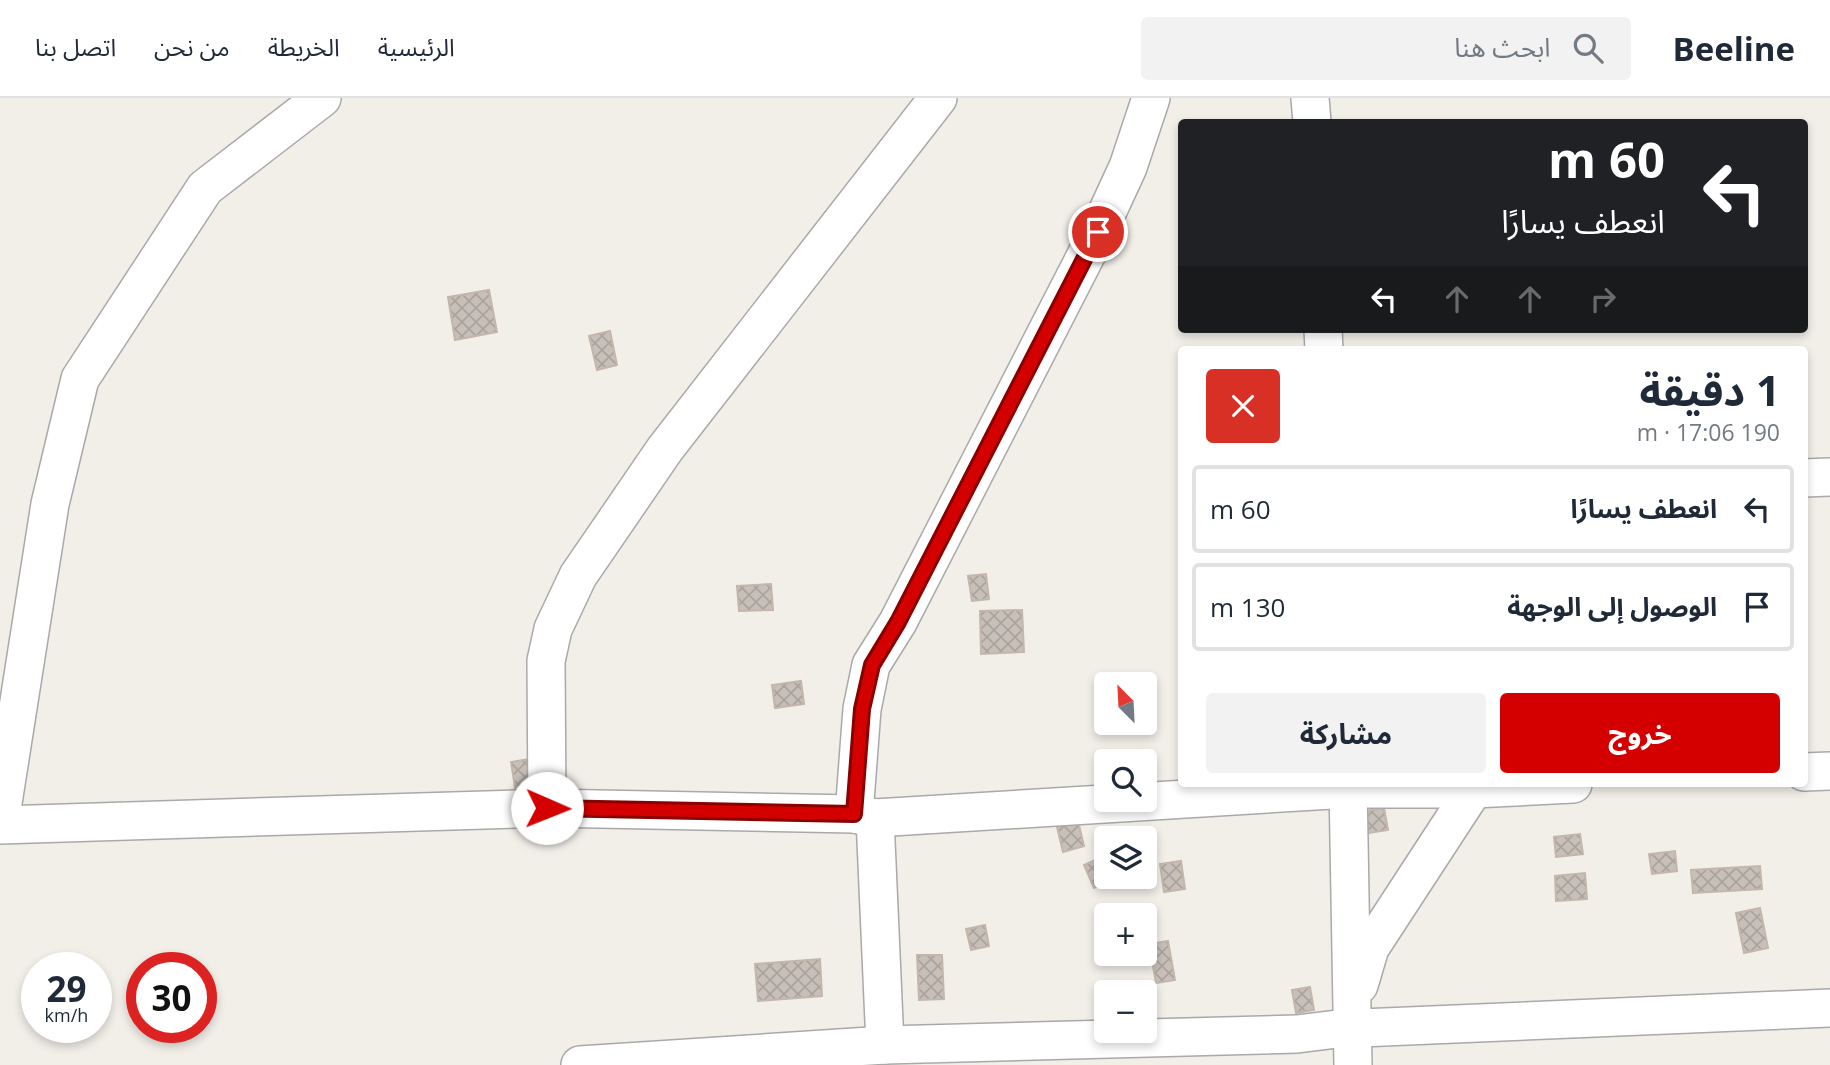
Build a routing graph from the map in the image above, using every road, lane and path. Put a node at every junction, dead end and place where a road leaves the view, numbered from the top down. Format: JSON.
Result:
{"nodes":[{"id":1,"x":322,"y":98,"type":"edge"},
{"id":2,"x":938,"y":98,"type":"edge"},
{"id":3,"x":1151,"y":98,"type":"edge"},
{"id":4,"x":1310,"y":98,"type":"edge"},
{"id":5,"x":1312,"y":119,"type":"edge"},
{"id":6,"x":1830,"y":477,"type":"edge"},
{"id":7,"x":1808,"y":478,"type":"edge"},
{"id":8,"x":1830,"y":771,"type":"edge"},
{"id":9,"x":1808,"y":772,"type":"edge"},
{"id":10,"x":1348,"y":787,"type":"edge"},
{"id":11,"x":1475,"y":787,"type":"edge"},
{"id":12,"x":547,"y":808,"type":"junction"},
{"id":13,"x":865,"y":816,"type":"junction"},
{"id":14,"x":0,"y":824,"type":"edge"},
{"id":15,"x":1830,"y":1008,"type":"edge"},
{"id":16,"x":1352,"y":1017,"type":"junction"},
{"id":17,"x":885,"y":1045,"type":"junction"},
{"id":18,"x":728,"y":1060,"type":"edge"},
{"id":19,"x":580,"y":1065,"type":"edge"},
{"id":20,"x":1353,"y":1065,"type":"edge"}],
"edges":[{"from":1,"to":14,"type":"street"},
{"from":2,"to":12,"type":"street"},
{"from":3,"to":13,"type":"street"},
{"from":4,"to":5,"type":"street"},
{"from":6,"to":7,"type":"street"},
{"from":8,"to":9,"type":"street"},
{"from":10,"to":11,"type":"street"},
{"from":10,"to":13,"type":"street"},
{"from":10,"to":16,"type":"street"},
{"from":11,"to":16,"type":"street"},
{"from":12,"to":13,"type":"street"},
{"from":12,"to":14,"type":"street"},
{"from":13,"to":17,"type":"street"},
{"from":15,"to":16,"type":"street"},
{"from":16,"to":17,"type":"street"},
{"from":16,"to":20,"type":"street"},
{"from":17,"to":18,"type":"street"},
{"from":18,"to":19,"type":"street"}]}
